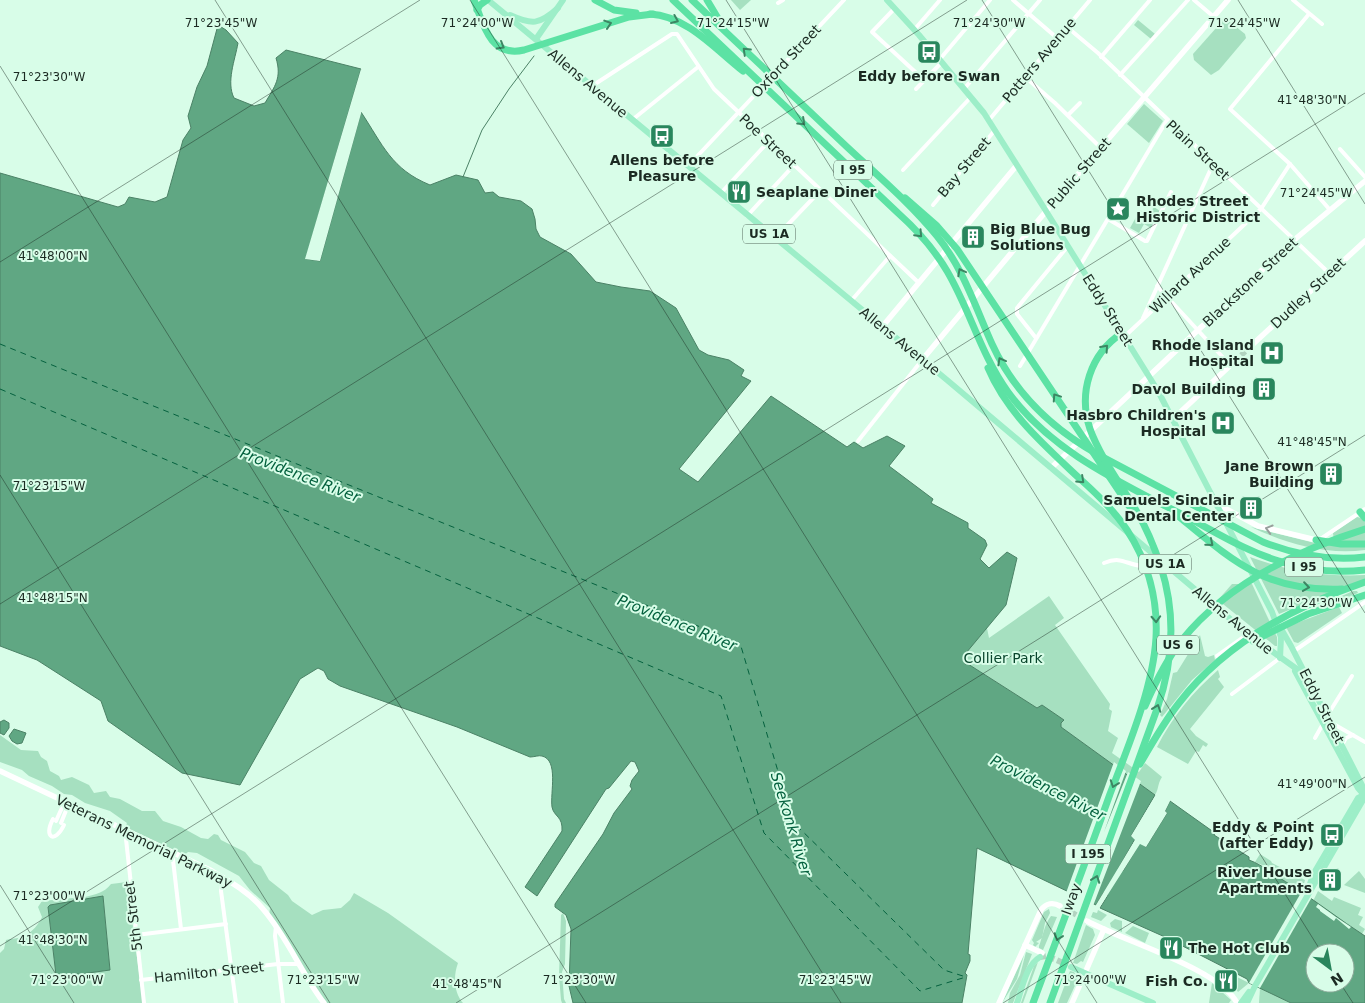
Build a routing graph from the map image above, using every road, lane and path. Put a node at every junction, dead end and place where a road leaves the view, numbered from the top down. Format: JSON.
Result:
{"nodes":[{"id":1,"x":474,"y":0,"type":"edge"},
{"id":2,"x":487,"y":0,"type":"edge"},
{"id":3,"x":562,"y":0,"type":"edge"},
{"id":4,"x":595,"y":0,"type":"edge"},
{"id":5,"x":673,"y":0,"type":"edge"},
{"id":6,"x":692,"y":0,"type":"edge"},
{"id":7,"x":707,"y":0,"type":"edge"},
{"id":8,"x":783,"y":0,"type":"edge"},
{"id":9,"x":888,"y":0,"type":"edge"},
{"id":10,"x":940,"y":0,"type":"edge"},
{"id":11,"x":990,"y":0,"type":"edge"},
{"id":12,"x":1012,"y":0,"type":"edge"},
{"id":13,"x":1040,"y":0,"type":"edge"},
{"id":14,"x":1090,"y":0,"type":"edge"},
{"id":15,"x":1150,"y":0,"type":"edge"},
{"id":16,"x":1188,"y":0,"type":"edge"},
{"id":17,"x":1194,"y":0,"type":"edge"},
{"id":18,"x":1228,"y":0,"type":"edge"},
{"id":19,"x":1293,"y":0,"type":"edge"},
{"id":20,"x":842,"y":1,"type":"edge"},
{"id":21,"x":778,"y":3,"type":"dead end"},
{"id":22,"x":558,"y":8,"type":"junction"},
{"id":23,"x":895,"y":8,"type":"junction"},
{"id":24,"x":477,"y":10,"type":"junction"},
{"id":25,"x":503,"y":12,"type":"junction"},
{"id":26,"x":1028,"y":13,"type":"junction"},
{"id":27,"x":652,"y":14,"type":"junction"},
{"id":28,"x":1309,"y":14,"type":"junction"},
{"id":29,"x":1214,"y":17,"type":"junction"},
{"id":30,"x":1322,"y":24,"type":"dead end"},
{"id":31,"x":1067,"y":27,"type":"junction"},
{"id":32,"x":724,"y":30,"type":"junction"},
{"id":33,"x":914,"y":30,"type":"junction"},
{"id":34,"x":1057,"y":38,"type":"junction"},
{"id":35,"x":536,"y":39,"type":"junction"},
{"id":36,"x":1102,"y":57,"type":"junction"},
{"id":37,"x":941,"y":60,"type":"junction"},
{"id":38,"x":698,"y":67,"type":"junction"},
{"id":39,"x":1120,"y":75,"type":"junction"},
{"id":40,"x":1025,"y":77,"type":"junction"},
{"id":41,"x":924,"y":80,"type":"junction"},
{"id":42,"x":758,"y":82,"type":"junction"},
{"id":43,"x":592,"y":86,"type":"junction"},
{"id":44,"x":916,"y":89,"type":"dead end"},
{"id":45,"x":964,"y":89,"type":"junction"},
{"id":46,"x":971,"y":97,"type":"junction"},
{"id":47,"x":1144,"y":98,"type":"junction"},
{"id":48,"x":1080,"y":103,"type":"dead end"},
{"id":49,"x":738,"y":112,"type":"junction"},
{"id":50,"x":1068,"y":115,"type":"junction"},
{"id":51,"x":632,"y":120,"type":"junction"},
{"id":52,"x":988,"y":120,"type":"junction"},
{"id":53,"x":1167,"y":120,"type":"junction"},
{"id":54,"x":995,"y":130,"type":"junction"},
{"id":55,"x":769,"y":141,"type":"junction"},
{"id":56,"x":1101,"y":148,"type":"junction"},
{"id":57,"x":1340,"y":149,"type":"dead end"},
{"id":58,"x":1213,"y":164,"type":"junction"},
{"id":59,"x":1290,"y":164,"type":"junction"},
{"id":60,"x":794,"y":165,"type":"junction"},
{"id":61,"x":1018,"y":165,"type":"junction"},
{"id":62,"x":688,"y":166,"type":"junction"},
{"id":63,"x":903,"y":170,"type":"dead end"},
{"id":64,"x":1365,"y":179,"type":"edge"},
{"id":65,"x":820,"y":191,"type":"junction"},
{"id":66,"x":893,"y":191,"type":"junction"},
{"id":67,"x":1171,"y":192,"type":"dead end"},
{"id":68,"x":720,"y":194,"type":"junction"},
{"id":69,"x":933,"y":205,"type":"dead end"},
{"id":70,"x":1261,"y":209,"type":"junction"},
{"id":71,"x":1330,"y":210,"type":"junction"},
{"id":72,"x":1046,"y":211,"type":"junction"},
{"id":73,"x":747,"y":216,"type":"junction"},
{"id":74,"x":1108,"y":219,"type":"junction"},
{"id":75,"x":775,"y":238,"type":"junction"},
{"id":76,"x":1294,"y":240,"type":"junction"},
{"id":77,"x":1365,"y":241,"type":"edge"},
{"id":78,"x":1068,"y":246,"type":"junction"},
{"id":79,"x":890,"y":256,"type":"junction"},
{"id":80,"x":1080,"y":266,"type":"junction"},
{"id":81,"x":1329,"y":273,"type":"junction"},
{"id":82,"x":919,"y":283,"type":"junction"},
{"id":83,"x":1157,"y":286,"type":"junction"},
{"id":84,"x":1167,"y":297,"type":"junction"},
{"id":85,"x":851,"y":301,"type":"junction"},
{"id":86,"x":1142,"y":320,"type":"junction"},
{"id":87,"x":882,"y":327,"type":"junction"},
{"id":88,"x":1198,"y":330,"type":"junction"},
{"id":89,"x":1123,"y":335,"type":"junction"},
{"id":90,"x":1036,"y":338,"type":"junction"},
{"id":91,"x":979,"y":343,"type":"junction"},
{"id":92,"x":1252,"y":345,"type":"tunnel mouth"},
{"id":93,"x":922,"y":360,"type":"junction"},
{"id":94,"x":1232,"y":363,"type":"joint"},
{"id":95,"x":1020,"y":366,"type":"dead end"},
{"id":96,"x":1149,"y":376,"type":"junction"},
{"id":97,"x":1173,"y":418,"type":"junction"},
{"id":98,"x":858,"y":441,"type":"dead end"},
{"id":99,"x":1051,"y":468,"type":"junction"},
{"id":100,"x":1217,"y":504,"type":"junction"},
{"id":101,"x":1165,"y":505,"type":"junction"},
{"id":102,"x":1363,"y":513,"type":"edge"},
{"id":103,"x":1364,"y":529,"type":"edge"},
{"id":104,"x":1150,"y":540,"type":"junction"},
{"id":105,"x":1316,"y":540,"type":"junction"},
{"id":106,"x":1365,"y":544,"type":"edge"},
{"id":107,"x":1156,"y":556,"type":"junction"},
{"id":108,"x":1365,"y":556,"type":"edge"},
{"id":109,"x":1104,"y":563,"type":"dead end"},
{"id":110,"x":1365,"y":570,"type":"edge"},
{"id":111,"x":1365,"y":582,"type":"edge"},
{"id":112,"x":1365,"y":586,"type":"edge"},
{"id":113,"x":1365,"y":595,"type":"edge"},
{"id":114,"x":1365,"y":602,"type":"edge"},
{"id":115,"x":1275,"y":619,"type":"junction"},
{"id":116,"x":1286,"y":620,"type":"junction"},
{"id":117,"x":1248,"y":634,"type":"junction"},
{"id":118,"x":1294,"y":651,"type":"junction"},
{"id":119,"x":1217,"y":656,"type":"dead end"},
{"id":120,"x":1280,"y":658,"type":"junction"},
{"id":121,"x":1291,"y":666,"type":"junction"},
{"id":122,"x":1352,"y":676,"type":"dead end"},
{"id":123,"x":1310,"y":683,"type":"junction"},
{"id":124,"x":1232,"y":694,"type":"dead end"},
{"id":125,"x":1327,"y":721,"type":"junction"},
{"id":126,"x":1353,"y":735,"type":"junction"},
{"id":127,"x":1131,"y":738,"type":"junction"},
{"id":128,"x":1315,"y":738,"type":"dead end"},
{"id":129,"x":1365,"y":742,"type":"edge"},
{"id":130,"x":1147,"y":745,"type":"junction"},
{"id":131,"x":1342,"y":745,"type":"junction"},
{"id":132,"x":0,"y":771,"type":"edge"},
{"id":133,"x":1133,"y":778,"type":"joint"},
{"id":134,"x":1365,"y":795,"type":"edge"},
{"id":135,"x":67,"y":802,"type":"junction"},
{"id":136,"x":58,"y":822,"type":"dead end"},
{"id":137,"x":124,"y":830,"type":"junction"},
{"id":138,"x":173,"y":853,"type":"junction"},
{"id":139,"x":223,"y":878,"type":"junction"},
{"id":140,"x":1060,"y":906,"type":"dead end"},
{"id":141,"x":1087,"y":921,"type":"tunnel mouth"},
{"id":142,"x":226,"y":924,"type":"junction"},
{"id":143,"x":276,"y":926,"type":"junction"},
{"id":144,"x":181,"y":929,"type":"junction"},
{"id":145,"x":1104,"y":930,"type":"junction"},
{"id":146,"x":136,"y":935,"type":"junction"},
{"id":147,"x":1025,"y":945,"type":"junction"},
{"id":148,"x":1041,"y":955,"type":"joint"},
{"id":149,"x":278,"y":964,"type":"junction"},
{"id":150,"x":298,"y":964,"type":"junction"},
{"id":151,"x":1072,"y":967,"type":"tunnel mouth"},
{"id":152,"x":231,"y":970,"type":"junction"},
{"id":153,"x":1084,"y":973,"type":"junction"},
{"id":154,"x":141,"y":980,"type":"junction"},
{"id":155,"x":1255,"y":986,"type":"junction"},
{"id":156,"x":1145,"y":1001,"type":"edge"},
{"id":157,"x":144,"y":1003,"type":"edge"},
{"id":158,"x":236,"y":1003,"type":"edge"},
{"id":159,"x":283,"y":1003,"type":"edge"},
{"id":160,"x":324,"y":1003,"type":"edge"},
{"id":161,"x":999,"y":1003,"type":"edge"},
{"id":162,"x":1017,"y":1003,"type":"edge"},
{"id":163,"x":1033,"y":1003,"type":"edge"},
{"id":164,"x":1050,"y":1003,"type":"edge"},
{"id":165,"x":1072,"y":1003,"type":"edge"},
{"id":166,"x":1153,"y":1003,"type":"edge"},
{"id":167,"x":1239,"y":1003,"type":"edge"},
{"id":168,"x":1247,"y":1003,"type":"edge"}],
"edges":[{"from":1,"to":24,"type":"highway"},
{"from":2,"to":24,"type":"highway"},
{"from":2,"to":25,"type":"main road","name":"Allens Avenue","number":"US 1A"},
{"from":3,"to":22,"type":"main road"},
{"from":4,"to":27,"type":"highway"},
{"from":5,"to":42,"type":"highway"},
{"from":6,"to":32,"type":"highway","number":"I 95"},
{"from":7,"to":32,"type":"highway"},
{"from":8,"to":21,"type":"street"},
{"from":9,"to":23,"type":"main road","name":"Eddy Street"},
{"from":10,"to":33,"type":"street"},
{"from":11,"to":37,"type":"street"},
{"from":12,"to":26,"type":"street"},
{"from":13,"to":26,"type":"street"},
{"from":14,"to":31,"type":"street","name":"Potters Avenue"},
{"from":15,"to":36,"type":"street"},
{"from":16,"to":39,"type":"street"},
{"from":17,"to":29,"type":"street"},
{"from":18,"to":29,"type":"street","name":"Public Street"},
{"from":19,"to":28,"type":"street"},
{"from":20,"to":49,"type":"street","name":"Oxford Street"},
{"from":22,"to":25,"type":"main road"},
{"from":22,"to":35,"type":"main road"},
{"from":23,"to":33,"type":"main road","name":"Eddy Street"},
{"from":23,"to":41,"type":"street"},
{"from":24,"to":27,"type":"highway","one_way":true},
{"from":25,"to":35,"type":"main road","name":"Allens Avenue","number":"US 1A"},
{"from":26,"to":34,"type":"street"},
{"from":26,"to":45,"type":"street"},
{"from":27,"to":42,"type":"highway","one_way":true},
{"from":28,"to":30,"type":"street"},
{"from":28,"to":59,"type":"street"},
{"from":29,"to":47,"type":"street","name":"Public Street"},
{"from":31,"to":34,"type":"street","name":"Potters Avenue"},
{"from":31,"to":36,"type":"street","name":"Plain Street"},
{"from":66,"to":32,"type":"highway","number":"I 95","one_way":true},
{"from":33,"to":37,"type":"main road","name":"Eddy Street"},
{"from":34,"to":40,"type":"street","name":"Potters Avenue"},
{"from":35,"to":43,"type":"main road","name":"Allens Avenue","number":"US 1A"},
{"from":36,"to":39,"type":"street","name":"Plain Street"},
{"from":37,"to":41,"type":"street"},
{"from":37,"to":45,"type":"main road","name":"Eddy Street"},
{"from":38,"to":43,"type":"street","name":"Poe Street"},
{"from":38,"to":49,"type":"street","name":"Poe Street"},
{"from":38,"to":51,"type":"street"},
{"from":39,"to":47,"type":"street","name":"Plain Street"},
{"from":40,"to":50,"type":"street"},
{"from":40,"to":52,"type":"street","name":"Potters Avenue"},
{"from":41,"to":44,"type":"street"},
{"from":42,"to":91,"type":"highway","number":"I 95","one_way":true},
{"from":43,"to":51,"type":"main road","name":"Allens Avenue","number":"US 1A"},
{"from":45,"to":46,"type":"main road","name":"Eddy Street"},
{"from":46,"to":52,"type":"main road","name":"Eddy Street"},
{"from":46,"to":63,"type":"street"},
{"from":47,"to":53,"type":"street","name":"Plain Street"},
{"from":47,"to":56,"type":"street","name":"Public Street"},
{"from":48,"to":50,"type":"street"},
{"from":49,"to":55,"type":"street","name":"Poe Street"},
{"from":49,"to":62,"type":"street","name":"Oxford Street"},
{"from":50,"to":56,"type":"street"},
{"from":51,"to":62,"type":"main road","name":"Allens Avenue","number":"US 1A"},
{"from":52,"to":54,"type":"main road","name":"Eddy Street"},
{"from":53,"to":58,"type":"street","name":"Plain Street"},
{"from":53,"to":74,"type":"street"},
{"from":54,"to":61,"type":"main road","name":"Eddy Street"},
{"from":54,"to":69,"type":"street","name":"Bay Street"},
{"from":55,"to":60,"type":"street","name":"Poe Street"},
{"from":55,"to":68,"type":"street"},
{"from":56,"to":72,"type":"street","name":"Public Street"},
{"from":57,"to":64,"type":"street"},
{"from":58,"to":70,"type":"street","name":"Plain Street"},
{"from":58,"to":83,"type":"street"},
{"from":59,"to":70,"type":"street","name":"Willard Avenue"},
{"from":59,"to":71,"type":"street"},
{"from":60,"to":65,"type":"street","name":"Poe Street"},
{"from":60,"to":73,"type":"street"},
{"from":61,"to":72,"type":"main road","name":"Eddy Street"},
{"from":61,"to":82,"type":"street"},
{"from":62,"to":68,"type":"main road","name":"Allens Avenue","number":"US 1A"},
{"from":64,"to":71,"type":"street","name":"Blackstone Street"},
{"from":65,"to":75,"type":"street"},
{"from":65,"to":79,"type":"street","name":"Poe Street"},
{"from":104,"to":66,"type":"highway","one_way":true},
{"from":108,"to":66,"type":"highway","number":"I 95","one_way":true},
{"from":67,"to":74,"type":"street"},
{"from":68,"to":73,"type":"main road","name":"Allens Avenue","number":"US 1A"},
{"from":70,"to":76,"type":"street","name":"Plain Street"},
{"from":70,"to":84,"type":"street","name":"Willard Avenue"},
{"from":71,"to":76,"type":"street","name":"Blackstone Street"},
{"from":72,"to":78,"type":"main road","name":"Eddy Street"},
{"from":72,"to":93,"type":"street","name":"Public Street"},
{"from":73,"to":75,"type":"main road","name":"Allens Avenue","number":"US 1A"},
{"from":74,"to":80,"type":"street"},
{"from":75,"to":85,"type":"main road","name":"Allens Avenue","number":"US 1A"},
{"from":76,"to":81,"type":"street","name":"Plain Street"},
{"from":76,"to":88,"type":"street","name":"Blackstone Street"},
{"from":77,"to":81,"type":"street","name":"Dudley Street"},
{"from":78,"to":80,"type":"main road","name":"Eddy Street"},
{"from":78,"to":90,"type":"street"},
{"from":79,"to":82,"type":"street","name":"Poe Street"},
{"from":79,"to":85,"type":"street"},
{"from":80,"to":89,"type":"main road","name":"Eddy Street"},
{"from":80,"to":90,"type":"street"},
{"from":81,"to":92,"type":"street","name":"Dudley Street"},
{"from":82,"to":87,"type":"street"},
{"from":83,"to":84,"type":"street"},
{"from":83,"to":86,"type":"street"},
{"from":84,"to":86,"type":"street","name":"Willard Avenue"},
{"from":84,"to":88,"type":"street"},
{"from":85,"to":87,"type":"main road","name":"Allens Avenue","number":"US 1A"},
{"from":86,"to":89,"type":"street","name":"Willard Avenue"},
{"from":87,"to":93,"type":"main road","name":"Allens Avenue","number":"US 1A"},
{"from":88,"to":94,"type":"street"},
{"from":88,"to":96,"type":"street","name":"Blackstone Street"},
{"from":89,"to":96,"type":"main road","name":"Eddy Street"},
{"from":104,"to":89,"type":"highway","one_way":true},
{"from":90,"to":95,"type":"street"},
{"from":91,"to":101,"type":"highway","number":"I 95"},
{"from":91,"to":127,"type":"highway","one_way":true},
{"from":93,"to":98,"type":"street","name":"Public Street"},
{"from":93,"to":99,"type":"main road","name":"Allens Avenue","number":"US 1A"},
{"from":94,"to":97,"type":"street"},
{"from":96,"to":97,"type":"main road","name":"Eddy Street"},
{"from":96,"to":99,"type":"street","name":"Blackstone Street"},
{"from":97,"to":100,"type":"main road","name":"Eddy Street"},
{"from":99,"to":107,"type":"main road","name":"Allens Avenue","number":"US 1A"},
{"from":105,"to":100,"type":"street","one_way":true},
{"from":100,"to":115,"type":"main road","name":"Eddy Street"},
{"from":101,"to":110,"type":"highway","number":"I 95"},
{"from":101,"to":112,"type":"highway","one_way":true},
{"from":102,"to":105,"type":"street"},
{"from":103,"to":127,"type":"highway","number":"US 6"},
{"from":130,"to":104,"type":"highway","one_way":true},
{"from":105,"to":106,"type":"highway"},
{"from":107,"to":109,"type":"street"},
{"from":107,"to":117,"type":"main road","name":"Allens Avenue","number":"US 1A"},
{"from":111,"to":116,"type":"highway","number":"US 6"},
{"from":113,"to":116,"type":"highway"},
{"from":114,"to":118,"type":"street"},
{"from":115,"to":118,"type":"main road","name":"Eddy Street"},
{"from":115,"to":120,"type":"main road","name":"Eddy Street"},
{"from":116,"to":130,"type":"highway","number":"US 6"},
{"from":117,"to":119,"type":"street"},
{"from":117,"to":120,"type":"main road","name":"Allens Avenue","number":"US 1A"},
{"from":118,"to":123,"type":"main road","name":"Eddy Street"},
{"from":120,"to":121,"type":"main road","name":"Allens Avenue","number":"US 1A"},
{"from":120,"to":124,"type":"street"},
{"from":121,"to":123,"type":"main road","name":"Allens Avenue","number":"US 1A"},
{"from":121,"to":125,"type":"main road","name":"Eddy Street","number":"US 1A"},
{"from":122,"to":125,"type":"street"},
{"from":123,"to":125,"type":"main road","name":"Eddy Street","number":"US 1A"},
{"from":125,"to":126,"type":"street"},
{"from":125,"to":128,"type":"street"},
{"from":125,"to":131,"type":"main road","name":"Eddy Street","number":"US 1A"},
{"from":125,"to":134,"type":"main road","name":"Eddy Street","number":"US 1A"},
{"from":126,"to":129,"type":"street"},
{"from":126,"to":131,"type":"street"},
{"from":127,"to":163,"type":"highway","name":"Iway","number":"I 195","one_way":true},
{"from":130,"to":133,"type":"highway","number":"US 6"},
{"from":131,"to":134,"type":"main road","name":"Eddy Street","number":"US 1A"},
{"from":132,"to":135,"type":"street","name":"Veterans Memorial Parkway"},
{"from":164,"to":133,"type":"highway","name":"Iway","number":"I 195","one_way":true},
{"from":134,"to":155,"type":"main road"},
{"from":135,"to":136,"type":"street"},
{"from":135,"to":137,"type":"street","name":"Veterans Memorial Parkway"},
{"from":137,"to":138,"type":"street","name":"Veterans Memorial Parkway"},
{"from":137,"to":146,"type":"street","name":"5th Street"},
{"from":138,"to":139,"type":"street","name":"Veterans Memorial Parkway"},
{"from":138,"to":144,"type":"street"},
{"from":139,"to":142,"type":"street"},
{"from":139,"to":143,"type":"street","name":"Veterans Memorial Parkway"},
{"from":140,"to":147,"type":"street"},
{"from":141,"to":145,"type":"street"},
{"from":142,"to":144,"type":"street"},
{"from":142,"to":152,"type":"street"},
{"from":143,"to":149,"type":"street"},
{"from":143,"to":150,"type":"street","name":"Veterans Memorial Parkway"},
{"from":144,"to":146,"type":"street"},
{"from":145,"to":153,"type":"street"},
{"from":145,"to":167,"type":"street"},
{"from":146,"to":154,"type":"street","name":"5th Street"},
{"from":147,"to":148,"type":"street"},
{"from":147,"to":161,"type":"street"},
{"from":148,"to":162,"type":"main road"},
{"from":149,"to":150,"type":"street","name":"Hamilton Street"},
{"from":149,"to":152,"type":"street","name":"Hamilton Street"},
{"from":149,"to":159,"type":"street"},
{"from":150,"to":160,"type":"street","name":"Veterans Memorial Parkway"},
{"from":151,"to":153,"type":"main road"},
{"from":152,"to":154,"type":"street","name":"Hamilton Street"},
{"from":152,"to":158,"type":"street"},
{"from":153,"to":156,"type":"main road"},
{"from":153,"to":165,"type":"street"},
{"from":154,"to":157,"type":"street","name":"5th Street"},
{"from":155,"to":167,"type":"main road"},
{"from":155,"to":168,"type":"main road"},
{"from":156,"to":166,"type":"main road"}]}
